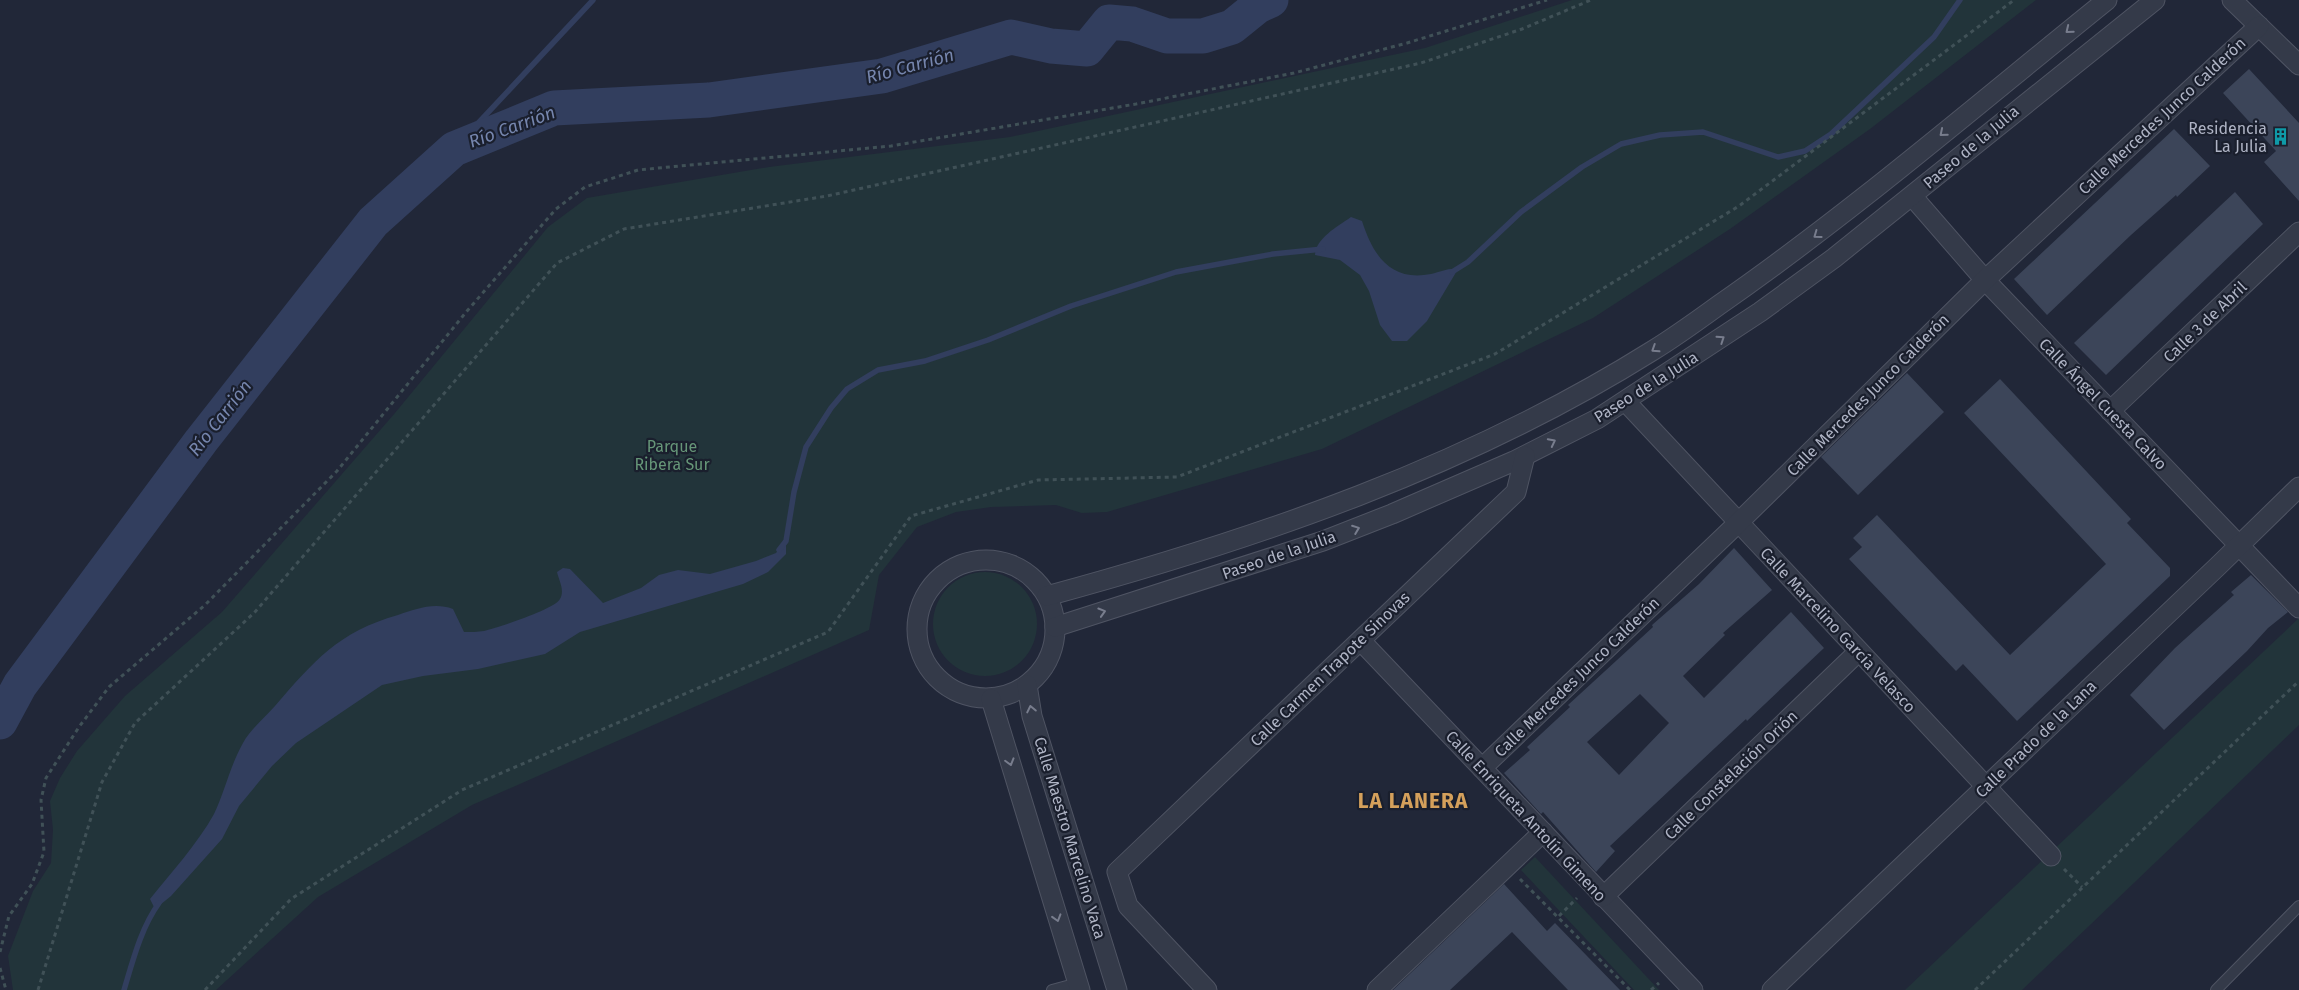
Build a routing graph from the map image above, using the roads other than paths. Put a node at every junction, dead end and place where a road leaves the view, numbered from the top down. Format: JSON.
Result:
{"nodes":[{"id":1,"x":2108,"y":0,"type":"edge"},
{"id":2,"x":2155,"y":0,"type":"edge"},
{"id":3,"x":2232,"y":0,"type":"edge"},
{"id":4,"x":2259,"y":26,"type":"junction"},
{"id":5,"x":2299,"y":65,"type":"edge"},
{"id":6,"x":1912,"y":196,"type":"junction"},
{"id":7,"x":2299,"y":232,"type":"edge"},
{"id":8,"x":1985,"y":280,"type":"junction"},
{"id":9,"x":1626,"y":402,"type":"junction"},
{"id":10,"x":2110,"y":411,"type":"junction"},
{"id":11,"x":1525,"y":456,"type":"junction"},
{"id":12,"x":2299,"y":487,"type":"edge"},
{"id":13,"x":1738,"y":523,"type":"junction"},
{"id":14,"x":2238,"y":546,"type":"junction"},
{"id":15,"x":1047,"y":596,"type":"junction"},
{"id":16,"x":2299,"y":608,"type":"edge"},
{"id":17,"x":1055,"y":627,"type":"junction"},
{"id":18,"x":1361,"y":641,"type":"junction"},
{"id":19,"x":1858,"y":652,"type":"junction"},
{"id":20,"x":1027,"y":685,"type":"junction"},
{"id":21,"x":991,"y":699,"type":"junction"},
{"id":22,"x":1482,"y":768,"type":"junction"},
{"id":23,"x":1984,"y":787,"type":"junction"},
{"id":24,"x":1544,"y":832,"type":"junction"},
{"id":25,"x":2051,"y":856,"type":"road end"},
{"id":26,"x":1603,"y":897,"type":"junction"},
{"id":27,"x":2299,"y":906,"type":"edge"},
{"id":28,"x":1079,"y":986,"type":"edge"},
{"id":29,"x":1052,"y":990,"type":"edge"},
{"id":30,"x":1117,"y":990,"type":"edge"},
{"id":31,"x":1207,"y":990,"type":"edge"},
{"id":32,"x":1378,"y":990,"type":"edge"},
{"id":33,"x":1693,"y":990,"type":"edge"},
{"id":34,"x":1772,"y":990,"type":"edge"},
{"id":35,"x":2216,"y":990,"type":"edge"}],
"edges":[{"from":1,"to":15,"type":"street","name":"Paseo de la Julia","one_way":true},
{"from":2,"to":6,"type":"street","name":"Paseo de la Julia"},
{"from":3,"to":4,"type":"street"},
{"from":4,"to":5,"type":"street"},
{"from":4,"to":8,"type":"street","name":"Calle Mercedes Junco Calderón"},
{"from":6,"to":8,"type":"street","name":"Calle Ángel Cuesta Calvo"},
{"from":9,"to":6,"type":"street","name":"Paseo de la Julia","one_way":true},
{"from":7,"to":10,"type":"street","name":"Calle 3 de Abril"},
{"from":8,"to":10,"type":"street","name":"Calle Ángel Cuesta Calvo"},
{"from":8,"to":13,"type":"street","name":"Calle Mercedes Junco Calderón"},
{"from":11,"to":9,"type":"street","name":"Paseo de la Julia","one_way":true},
{"from":9,"to":13,"type":"street","name":"Calle Marcelino García Velasco"},
{"from":10,"to":14,"type":"street","name":"Calle Ángel Cuesta Calvo"},
{"from":17,"to":11,"type":"street","name":"Paseo de la Julia","one_way":true},
{"from":11,"to":18,"type":"street","name":"Calle Carmen Trapote Sinovas"},
{"from":12,"to":14,"type":"street","name":"Calle Prado de la Lana"},
{"from":13,"to":19,"type":"street","name":"Calle Marcelino García Velasco"},
{"from":13,"to":22,"type":"street","name":"Calle Mercedes Junco Calderón"},
{"from":14,"to":16,"type":"street","name":"Calle Ángel Cuesta Calvo"},
{"from":14,"to":23,"type":"street","name":"Calle Prado de la Lana"},
{"from":15,"to":17,"type":"street"},
{"from":15,"to":21,"type":"street"},
{"from":17,"to":20,"type":"street"},
{"from":18,"to":22,"type":"street","name":"Calle Enriqueta Antolín Gimeno"},
{"from":18,"to":31,"type":"street","name":"Calle Carmen Trapote Sinovas"},
{"from":19,"to":23,"type":"street","name":"Calle Marcelino García Velasco"},
{"from":19,"to":26,"type":"street","name":"Calle Constelación Orión"},
{"from":20,"to":21,"type":"street"},
{"from":30,"to":20,"type":"street","name":"Calle Maestro Marcelino Vaca","one_way":true},
{"from":21,"to":28,"type":"street","one_way":true},
{"from":22,"to":24,"type":"street","name":"Calle Enriqueta Antolín Gimeno"},
{"from":23,"to":25,"type":"street","name":"Calle Marcelino García Velasco"},
{"from":23,"to":34,"type":"street","name":"Calle Prado de la Lana"},
{"from":24,"to":26,"type":"street","name":"Calle Enriqueta Antolín Gimeno"},
{"from":24,"to":32,"type":"street"},
{"from":26,"to":33,"type":"street","name":"Calle Enriqueta Antolín Gimeno"},
{"from":27,"to":35,"type":"lane"},
{"from":28,"to":29,"type":"lane"}]}
